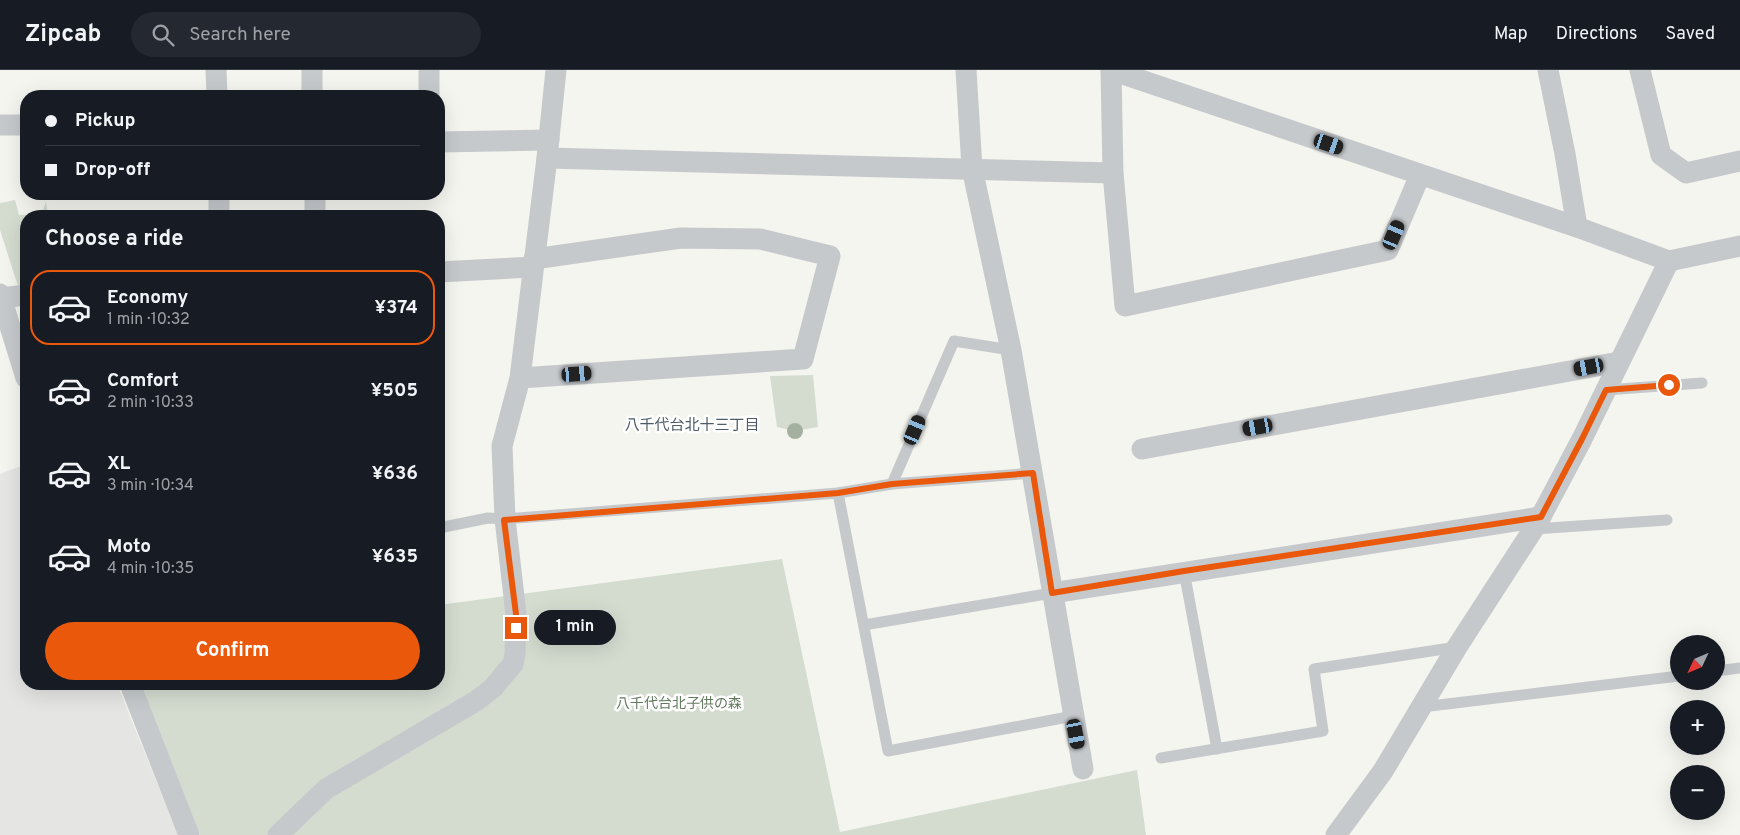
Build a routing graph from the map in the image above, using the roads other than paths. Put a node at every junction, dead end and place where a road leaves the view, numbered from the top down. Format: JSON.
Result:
{"nodes":[{"id":1,"x":216,"y":70,"type":"edge"},
{"id":2,"x":312,"y":70,"type":"edge"},
{"id":3,"x":429,"y":70,"type":"edge"},
{"id":4,"x":556,"y":70,"type":"edge"},
{"id":5,"x":966,"y":70,"type":"edge"},
{"id":6,"x":1111,"y":70,"type":"edge"},
{"id":7,"x":1640,"y":70,"type":"edge"},
{"id":8,"x":1544,"y":72,"type":"edge"},
{"id":9,"x":217,"y":90,"type":"edge"},
{"id":10,"x":312,"y":90,"type":"edge"},
{"id":11,"x":429,"y":90,"type":"edge"},
{"id":12,"x":20,"y":124,"type":"edge"},
{"id":13,"x":0,"y":125,"type":"edge"},
{"id":14,"x":445,"y":142,"type":"edge"},
{"id":15,"x":548,"y":149,"type":"junction"},
{"id":16,"x":1740,"y":160,"type":"edge"},
{"id":17,"x":972,"y":168,"type":"junction"},
{"id":18,"x":1113,"y":173,"type":"junction"},
{"id":19,"x":1420,"y":175,"type":"junction"},
{"id":20,"x":1577,"y":227,"type":"junction"},
{"id":21,"x":1740,"y":246,"type":"edge"},
{"id":22,"x":1669,"y":261,"type":"junction"},
{"id":23,"x":534,"y":263,"type":"junction"},
{"id":24,"x":445,"y":271,"type":"edge"},
{"id":25,"x":20,"y":297,"type":"edge"},
{"id":26,"x":2,"y":303,"type":"edge"},
{"id":27,"x":1011,"y":350,"type":"junction"},
{"id":28,"x":20,"y":359,"type":"edge"},
{"id":29,"x":1619,"y":362,"type":"junction"},
{"id":30,"x":520,"y":378,"type":"junction"},
{"id":31,"x":1702,"y":383,"type":"dead end"},
{"id":32,"x":1606,"y":390,"type":"junction"},
{"id":33,"x":1142,"y":449,"type":"dead end"},
{"id":34,"x":1033,"y":473,"type":"junction"},
{"id":35,"x":892,"y":484,"type":"junction"},
{"id":36,"x":838,"y":493,"type":"junction"},
{"id":37,"x":504,"y":520,"type":"junction"},
{"id":38,"x":1667,"y":520,"type":"dead end"},
{"id":39,"x":1537,"y":523,"type":"junction"},
{"id":40,"x":445,"y":527,"type":"edge"},
{"id":41,"x":1184,"y":571,"type":"junction"},
{"id":42,"x":1052,"y":593,"type":"junction"},
{"id":43,"x":864,"y":625,"type":"junction"},
{"id":44,"x":1457,"y":647,"type":"junction"},
{"id":45,"x":1740,"y":668,"type":"edge"},
{"id":46,"x":1725,"y":670,"type":"edge"},
{"id":47,"x":1670,"y":677,"type":"edge"},
{"id":48,"x":132,"y":690,"type":"edge"},
{"id":49,"x":1422,"y":707,"type":"junction"},
{"id":50,"x":1073,"y":716,"type":"junction"},
{"id":51,"x":1217,"y":749,"type":"junction"},
{"id":52,"x":1161,"y":758,"type":"dead end"},
{"id":53,"x":1083,"y":769,"type":"dead end"},
{"id":54,"x":189,"y":835,"type":"edge"},
{"id":55,"x":278,"y":835,"type":"edge"},
{"id":56,"x":1336,"y":835,"type":"edge"}],
"edges":[{"from":1,"to":9,"type":"street"},
{"from":2,"to":10,"type":"street"},
{"from":3,"to":11,"type":"street"},
{"from":4,"to":15,"type":"street"},
{"from":5,"to":17,"type":"street"},
{"from":6,"to":18,"type":"street"},
{"from":6,"to":19,"type":"street"},
{"from":7,"to":16,"type":"street"},
{"from":8,"to":20,"type":"street"},
{"from":12,"to":13,"type":"street"},
{"from":14,"to":15,"type":"street"},
{"from":15,"to":17,"type":"street"},
{"from":15,"to":23,"type":"street"},
{"from":17,"to":18,"type":"street"},
{"from":17,"to":27,"type":"street"},
{"from":18,"to":19,"type":"street"},
{"from":19,"to":20,"type":"street"},
{"from":20,"to":22,"type":"street"},
{"from":21,"to":22,"type":"street"},
{"from":22,"to":29,"type":"street"},
{"from":23,"to":24,"type":"street"},
{"from":23,"to":30,"type":"street"},
{"from":23,"to":30,"type":"street"},
{"from":25,"to":26,"type":"street"},
{"from":26,"to":28,"type":"street"},
{"from":27,"to":34,"type":"street"},
{"from":27,"to":35,"type":"lane"},
{"from":29,"to":32,"type":"street"},
{"from":29,"to":33,"type":"street"},
{"from":30,"to":37,"type":"street"},
{"from":31,"to":32,"type":"lane"},
{"from":32,"to":39,"type":"street"},
{"from":34,"to":35,"type":"lane"},
{"from":34,"to":42,"type":"street"},
{"from":35,"to":36,"type":"lane"},
{"from":36,"to":37,"type":"lane"},
{"from":36,"to":43,"type":"lane"},
{"from":37,"to":40,"type":"lane"},
{"from":37,"to":55,"type":"street"},
{"from":38,"to":39,"type":"lane"},
{"from":39,"to":41,"type":"street"},
{"from":39,"to":44,"type":"street"},
{"from":41,"to":42,"type":"street"},
{"from":41,"to":51,"type":"lane"},
{"from":42,"to":43,"type":"lane"},
{"from":42,"to":50,"type":"street"},
{"from":43,"to":50,"type":"lane"},
{"from":44,"to":49,"type":"street"},
{"from":44,"to":51,"type":"lane"},
{"from":45,"to":46,"type":"lane"},
{"from":47,"to":49,"type":"lane"},
{"from":48,"to":54,"type":"street"},
{"from":49,"to":56,"type":"street"},
{"from":50,"to":53,"type":"street"},
{"from":51,"to":52,"type":"lane"}]}
